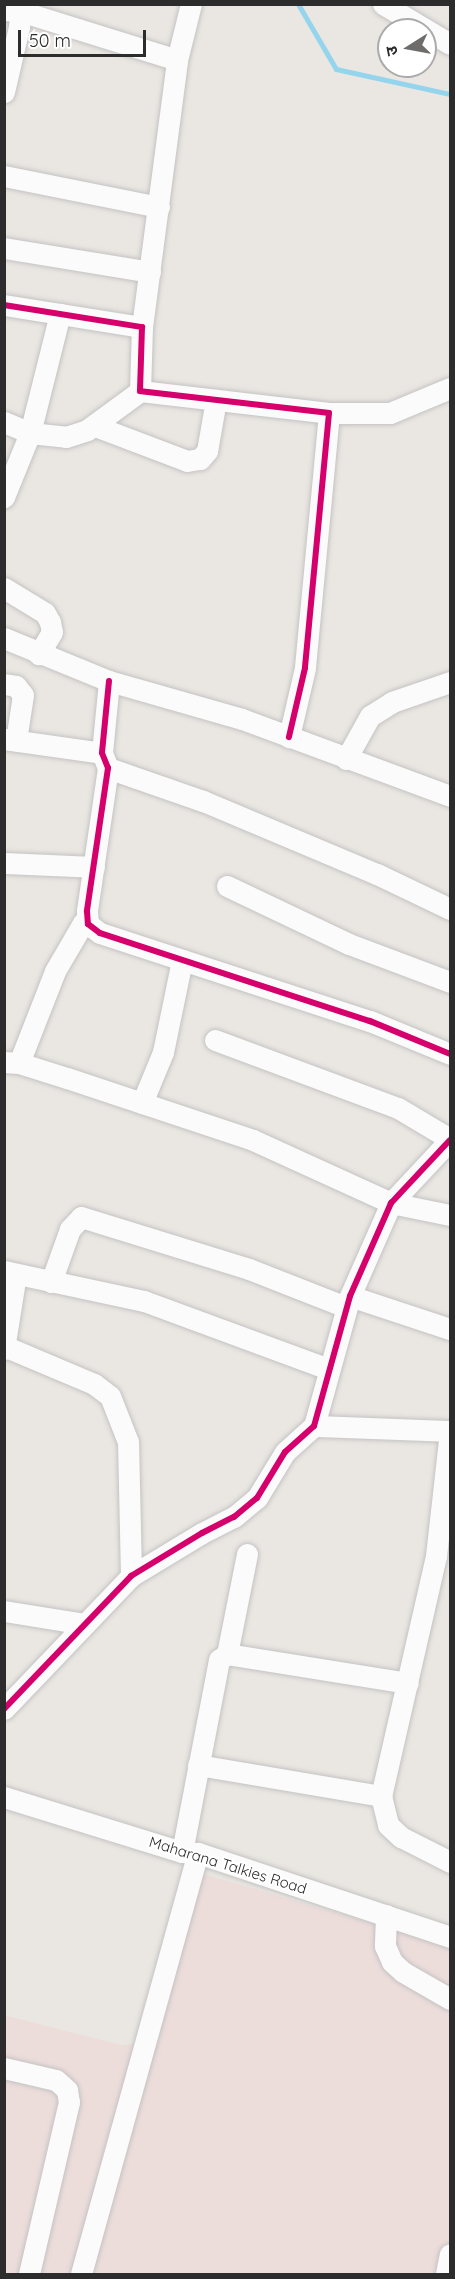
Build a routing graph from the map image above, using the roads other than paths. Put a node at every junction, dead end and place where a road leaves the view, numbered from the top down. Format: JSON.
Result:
{"nodes":[{"id":1,"x":191,"y":4,"type":"edge"},
{"id":2,"x":383,"y":4,"type":"edge"},
{"id":3,"x":15,"y":9,"type":"edge"},
{"id":4,"x":450,"y":44,"type":"edge"},
{"id":5,"x":177,"y":60,"type":"junction"},
{"id":6,"x":4,"y":92,"type":"edge"},
{"id":7,"x":4,"y":176,"type":"edge"},
{"id":8,"x":159,"y":207,"type":"junction"},
{"id":9,"x":4,"y":248,"type":"edge"},
{"id":10,"x":150,"y":272,"type":"junction"},
{"id":11,"x":4,"y":305,"type":"edge"},
{"id":12,"x":60,"y":314,"type":"junction"},
{"id":13,"x":142,"y":327,"type":"junction"},
{"id":14,"x":450,"y":388,"type":"edge"},
{"id":15,"x":140,"y":391,"type":"junction"},
{"id":16,"x":216,"y":400,"type":"junction"},
{"id":17,"x":330,"y":413,"type":"junction"},
{"id":18,"x":4,"y":422,"type":"edge"},
{"id":19,"x":94,"y":426,"type":"junction"},
{"id":20,"x":30,"y":433,"type":"junction"},
{"id":21,"x":4,"y":497,"type":"edge"},
{"id":22,"x":4,"y":588,"type":"edge"},
{"id":23,"x":4,"y":638,"type":"edge"},
{"id":24,"x":39,"y":654,"type":"junction"},
{"id":25,"x":109,"y":681,"type":"junction"},
{"id":26,"x":450,"y":682,"type":"edge"},
{"id":27,"x":4,"y":684,"type":"edge"},
{"id":28,"x":289,"y":737,"type":"junction"},
{"id":29,"x":10,"y":740,"type":"edge"},
{"id":30,"x":346,"y":759,"type":"junction"},
{"id":31,"x":105,"y":760,"type":"junction"},
{"id":32,"x":450,"y":796,"type":"edge"},
{"id":33,"x":4,"y":863,"type":"edge"},
{"id":34,"x":94,"y":867,"type":"junction"},
{"id":35,"x":227,"y":886,"type":"dead end"},
{"id":36,"x":450,"y":909,"type":"edge"},
{"id":37,"x":88,"y":924,"type":"junction"},
{"id":38,"x":182,"y":960,"type":"junction"},
{"id":39,"x":450,"y":982,"type":"edge"},
{"id":40,"x":215,"y":1040,"type":"dead end"},
{"id":41,"x":450,"y":1054,"type":"edge"},
{"id":42,"x":12,"y":1062,"type":"edge"},
{"id":43,"x":142,"y":1103,"type":"junction"},
{"id":44,"x":450,"y":1140,"type":"edge"},
{"id":45,"x":391,"y":1203,"type":"junction"},
{"id":46,"x":450,"y":1215,"type":"edge"},
{"id":47,"x":10,"y":1272,"type":"edge"},
{"id":48,"x":51,"y":1282,"type":"junction"},
{"id":49,"x":348,"y":1301,"type":"junction"},
{"id":50,"x":450,"y":1329,"type":"edge"},
{"id":51,"x":5,"y":1347,"type":"edge"},
{"id":52,"x":329,"y":1369,"type":"junction"},
{"id":53,"x":314,"y":1426,"type":"junction"},
{"id":54,"x":450,"y":1431,"type":"edge"},
{"id":55,"x":247,"y":1554,"type":"dead end"},
{"id":56,"x":131,"y":1576,"type":"junction"},
{"id":57,"x":4,"y":1611,"type":"edge"},
{"id":58,"x":84,"y":1624,"type":"junction"},
{"id":59,"x":226,"y":1654,"type":"junction"},
{"id":60,"x":408,"y":1683,"type":"junction"},
{"id":61,"x":4,"y":1709,"type":"edge"},
{"id":62,"x":198,"y":1765,"type":"junction"},
{"id":63,"x":381,"y":1796,"type":"junction"},
{"id":64,"x":4,"y":1797,"type":"edge"},
{"id":65,"x":190,"y":1852,"type":"junction"},
{"id":66,"x":450,"y":1862,"type":"edge"},
{"id":67,"x":386,"y":1915,"type":"junction"},
{"id":68,"x":450,"y":1936,"type":"edge"},
{"id":69,"x":450,"y":1999,"type":"edge"},
{"id":70,"x":4,"y":2068,"type":"edge"},
{"id":71,"x":450,"y":2254,"type":"edge"},
{"id":72,"x":29,"y":2274,"type":"edge"},
{"id":73,"x":81,"y":2274,"type":"edge"},
{"id":74,"x":446,"y":2274,"type":"edge"}],
"edges":[{"from":1,"to":5,"type":"street"},
{"from":2,"to":4,"type":"street"},
{"from":3,"to":5,"type":"street"},
{"from":3,"to":6,"type":"street"},
{"from":5,"to":8,"type":"street"},
{"from":7,"to":8,"type":"street"},
{"from":8,"to":10,"type":"street"},
{"from":9,"to":10,"type":"street"},
{"from":10,"to":13,"type":"street"},
{"from":11,"to":12,"type":"street"},
{"from":12,"to":13,"type":"street"},
{"from":12,"to":20,"type":"street"},
{"from":13,"to":15,"type":"street"},
{"from":14,"to":17,"type":"street"},
{"from":15,"to":16,"type":"street"},
{"from":15,"to":19,"type":"street"},
{"from":16,"to":17,"type":"street"},
{"from":16,"to":19,"type":"street"},
{"from":17,"to":28,"type":"street"},
{"from":18,"to":20,"type":"street"},
{"from":19,"to":20,"type":"street"},
{"from":20,"to":21,"type":"street"},
{"from":22,"to":24,"type":"street"},
{"from":23,"to":24,"type":"street"},
{"from":24,"to":25,"type":"street"},
{"from":25,"to":28,"type":"street"},
{"from":25,"to":31,"type":"street"},
{"from":26,"to":30,"type":"street"},
{"from":27,"to":29,"type":"street"},
{"from":28,"to":30,"type":"street"},
{"from":29,"to":31,"type":"street"},
{"from":30,"to":32,"type":"street"},
{"from":31,"to":34,"type":"street"},
{"from":31,"to":36,"type":"street"},
{"from":33,"to":34,"type":"street"},
{"from":34,"to":37,"type":"street"},
{"from":35,"to":39,"type":"street"},
{"from":37,"to":38,"type":"street"},
{"from":37,"to":42,"type":"street"},
{"from":38,"to":41,"type":"street"},
{"from":38,"to":43,"type":"street"},
{"from":40,"to":44,"type":"street"},
{"from":42,"to":43,"type":"street"},
{"from":43,"to":45,"type":"street"},
{"from":44,"to":45,"type":"street"},
{"from":45,"to":46,"type":"street"},
{"from":45,"to":49,"type":"street"},
{"from":47,"to":48,"type":"street"},
{"from":47,"to":51,"type":"street"},
{"from":48,"to":49,"type":"street"},
{"from":48,"to":52,"type":"street"},
{"from":49,"to":50,"type":"street"},
{"from":49,"to":52,"type":"street"},
{"from":51,"to":56,"type":"street"},
{"from":52,"to":53,"type":"street"},
{"from":53,"to":54,"type":"street"},
{"from":53,"to":56,"type":"street"},
{"from":54,"to":60,"type":"street"},
{"from":55,"to":59,"type":"street"},
{"from":56,"to":58,"type":"street"},
{"from":57,"to":58,"type":"street"},
{"from":58,"to":61,"type":"street"},
{"from":59,"to":60,"type":"street"},
{"from":59,"to":62,"type":"street"},
{"from":60,"to":63,"type":"street"},
{"from":62,"to":63,"type":"street"},
{"from":62,"to":65,"type":"street"},
{"from":63,"to":66,"type":"street"},
{"from":64,"to":65,"type":"street","name":"Maharana Talkies Road"},
{"from":65,"to":67,"type":"street","name":"Maharana Talkies Road"},
{"from":65,"to":73,"type":"street"},
{"from":67,"to":68,"type":"street","name":"Maharana Talkies Road"},
{"from":67,"to":69,"type":"street"},
{"from":70,"to":72,"type":"street"},
{"from":71,"to":74,"type":"street"}]}
